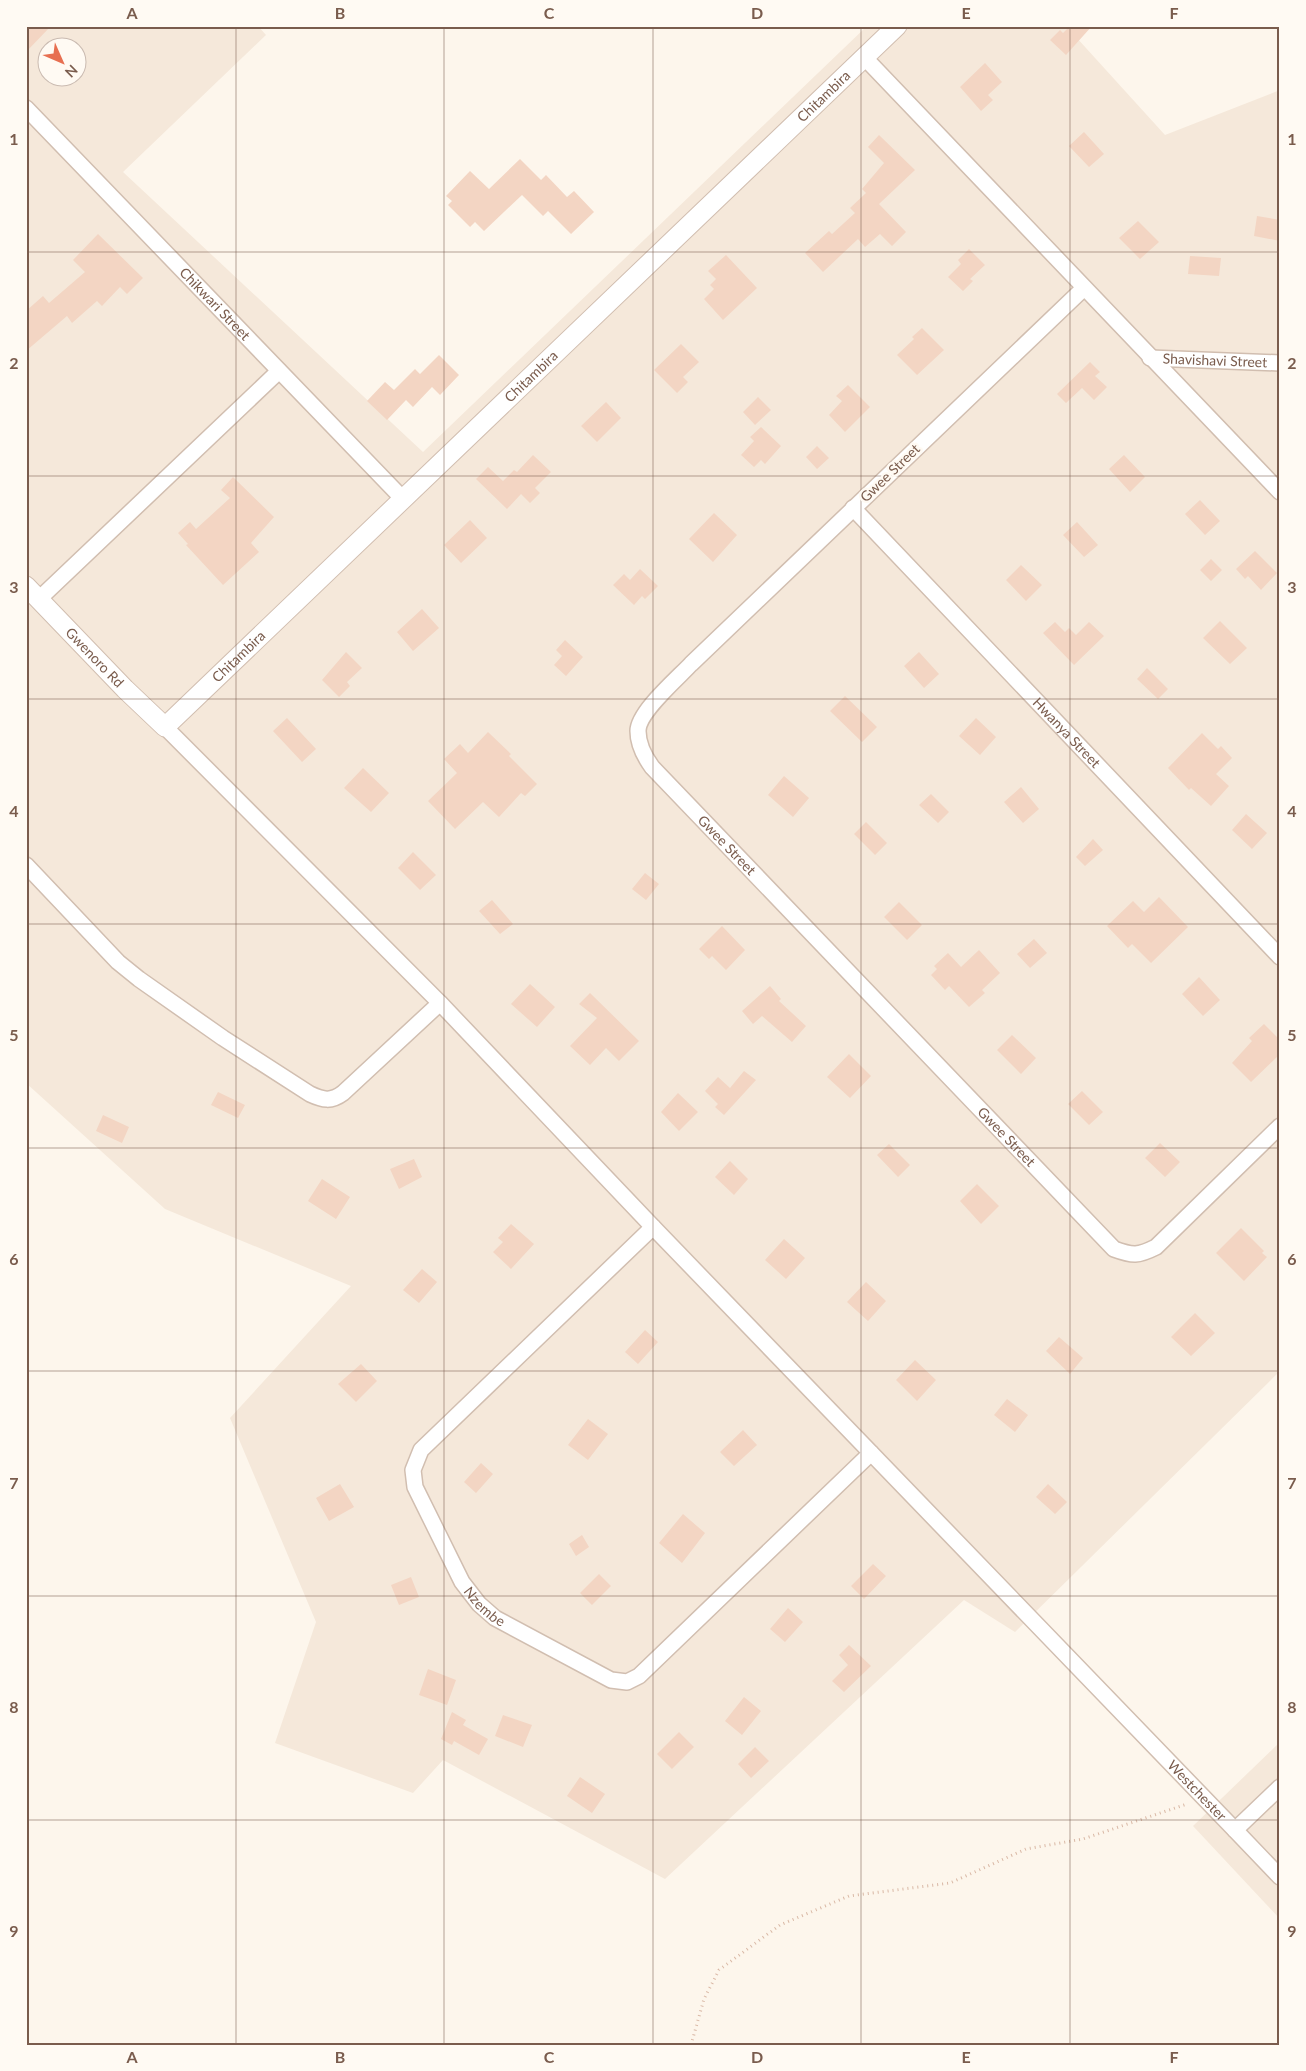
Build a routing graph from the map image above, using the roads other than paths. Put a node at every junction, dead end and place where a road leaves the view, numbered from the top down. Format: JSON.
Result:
{"nodes":[{"id":1,"x":897,"y":26,"type":"edge"},
{"id":2,"x":865,"y":58,"type":"junction"},
{"id":3,"x":26,"y":108,"type":"edge"},
{"id":4,"x":1084,"y":288,"type":"junction"},
{"id":5,"x":1150,"y":358,"type":"junction"},
{"id":6,"x":1280,"y":363,"type":"edge"},
{"id":7,"x":279,"y":371,"type":"junction"},
{"id":8,"x":1280,"y":492,"type":"edge"},
{"id":9,"x":403,"y":499,"type":"junction"},
{"id":10,"x":853,"y":508,"type":"junction"},
{"id":11,"x":33,"y":592,"type":"edge"},
{"id":12,"x":165,"y":727,"type":"junction"},
{"id":13,"x":26,"y":865,"type":"edge"},
{"id":14,"x":1280,"y":957,"type":"edge"},
{"id":15,"x":440,"y":1003,"type":"junction"},
{"id":16,"x":1280,"y":1126,"type":"edge"},
{"id":17,"x":652,"y":1227,"type":"junction"},
{"id":18,"x":871,"y":1453,"type":"junction"},
{"id":19,"x":1280,"y":1787,"type":"edge"},
{"id":20,"x":1235,"y":1830,"type":"junction"},
{"id":21,"x":1280,"y":1877,"type":"edge"}],
"edges":[{"from":1,"to":2,"type":"street","name":"Chitambira"},
{"from":2,"to":4,"type":"street"},
{"from":2,"to":9,"type":"street","name":"Chitambira"},
{"from":3,"to":7,"type":"street","name":"Chikwari Street"},
{"from":4,"to":5,"type":"street"},
{"from":4,"to":10,"type":"street","name":"Gwee Street"},
{"from":5,"to":6,"type":"street","name":"Shavishavi Street"},
{"from":5,"to":8,"type":"street"},
{"from":7,"to":9,"type":"street","name":"Chikwari Street"},
{"from":7,"to":11,"type":"street"},
{"from":9,"to":12,"type":"street","name":"Chitambira"},
{"from":10,"to":14,"type":"street","name":"Hwanya Street"},
{"from":10,"to":16,"type":"street","name":"Gwee Street"},
{"from":11,"to":12,"type":"street","name":"Gwenoro Rd"},
{"from":12,"to":15,"type":"street","name":"Westchester"},
{"from":13,"to":15,"type":"street"},
{"from":15,"to":17,"type":"street","name":"Westchester"},
{"from":17,"to":18,"type":"street","name":"Westchester"},
{"from":17,"to":18,"type":"street","name":"Nzembe"},
{"from":18,"to":20,"type":"street","name":"Westchester"},
{"from":19,"to":20,"type":"street","name":"Westchester"},
{"from":20,"to":21,"type":"street"}]}
